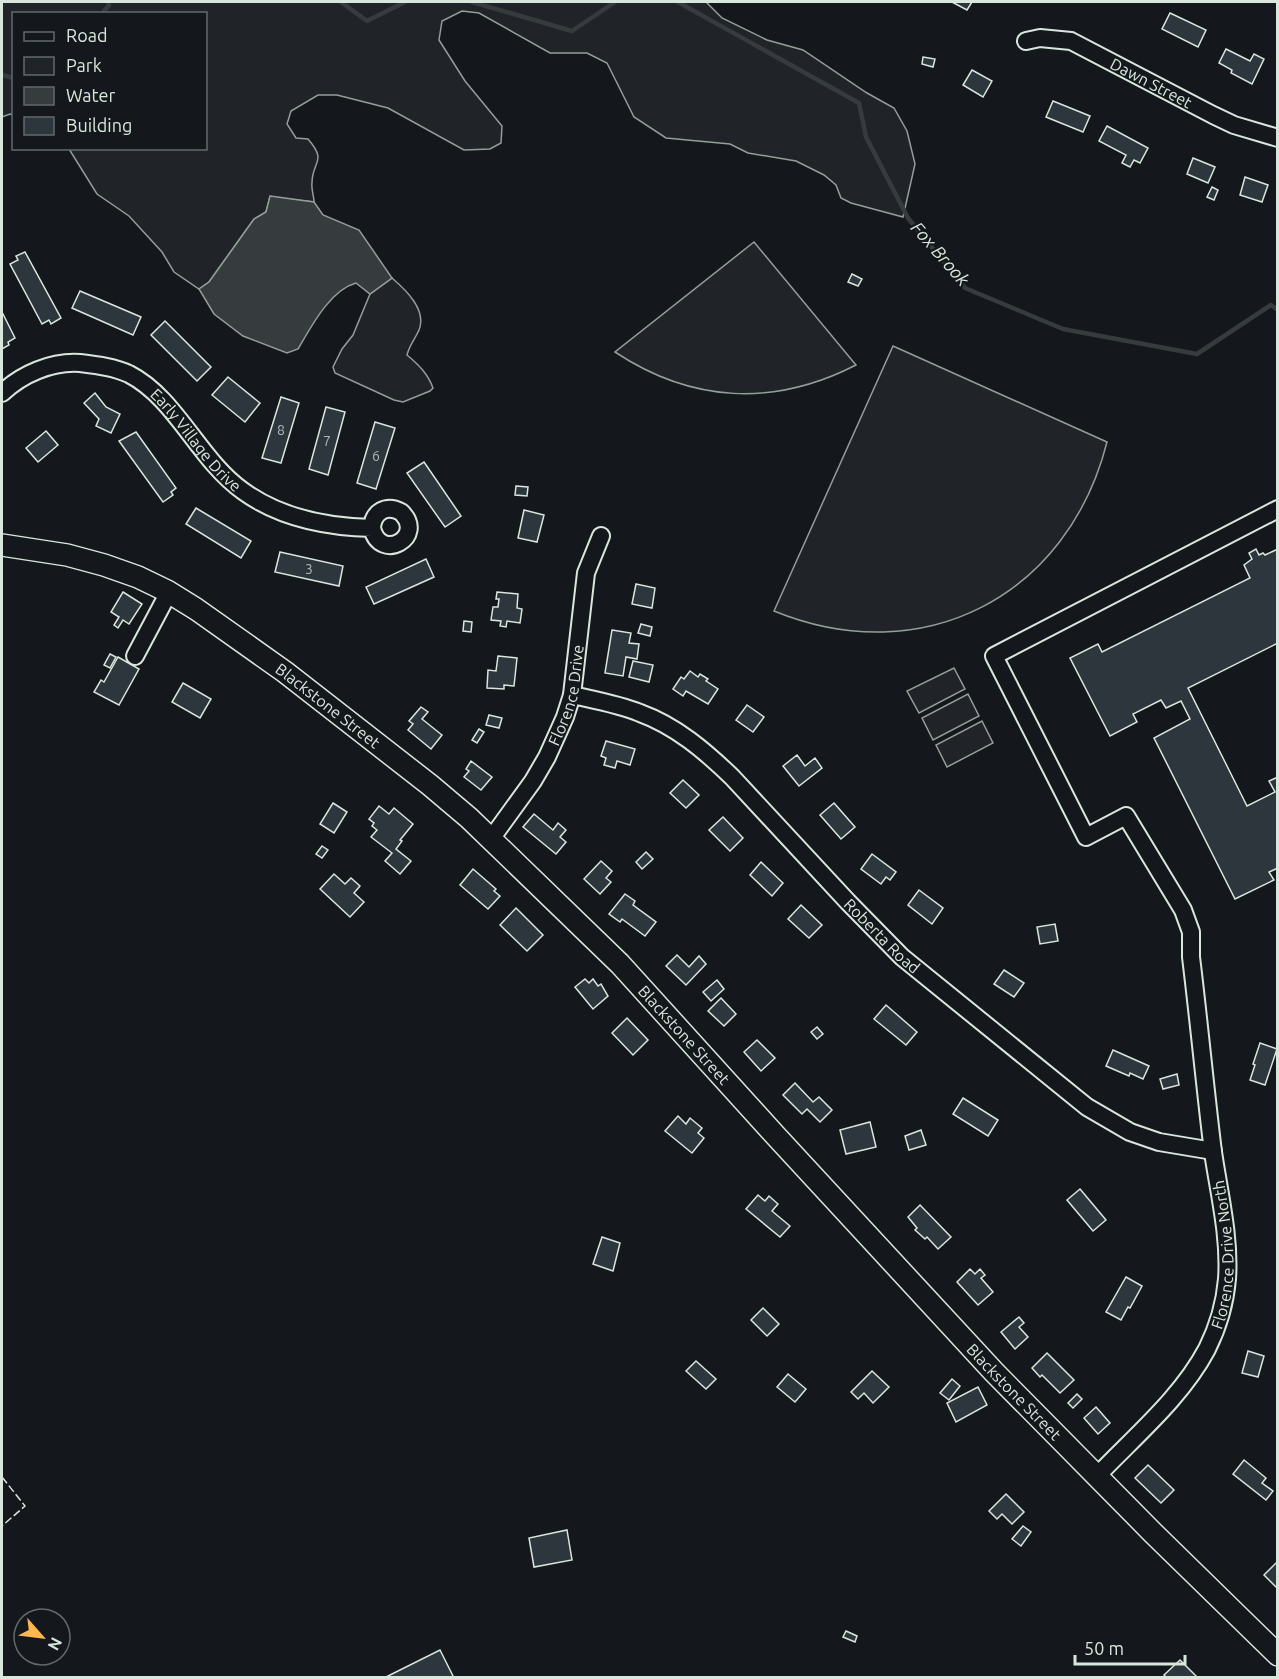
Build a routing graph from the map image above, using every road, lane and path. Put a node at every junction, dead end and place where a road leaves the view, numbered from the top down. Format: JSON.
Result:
{"nodes":[{"id":1,"x":1026,"y":41,"type":"dead end"},
{"id":2,"x":1278,"y":138,"type":"edge"},
{"id":3,"x":2,"y":393,"type":"edge"},
{"id":4,"x":1278,"y":509,"type":"edge"},
{"id":5,"x":372,"y":528,"type":"dead end"},
{"id":6,"x":602,"y":536,"type":"dead end"},
{"id":7,"x":2,"y":545,"type":"edge"},
{"id":8,"x":169,"y":592,"type":"junction"},
{"id":9,"x":135,"y":656,"type":"dead end"},
{"id":10,"x":572,"y":694,"type":"junction"},
{"id":11,"x":491,"y":839,"type":"junction"},
{"id":12,"x":1213,"y":1151,"type":"junction"},
{"id":13,"x":1097,"y":1476,"type":"junction"},
{"id":14,"x":1278,"y":1655,"type":"edge"}],
"edges":[{"from":1,"to":2,"type":"street","name":"Dawn Street"},
{"from":3,"to":5,"type":"street","name":"Early Village Drive"},
{"from":4,"to":12,"type":"street","name":"Florence Drive North"},
{"from":6,"to":10,"type":"street","name":"Florence Drive"},
{"from":7,"to":8,"type":"main road","name":"Blackstone Street"},
{"from":8,"to":9,"type":"street"},
{"from":8,"to":11,"type":"main road","name":"Blackstone Street"},
{"from":10,"to":11,"type":"street","name":"Florence Drive"},
{"from":10,"to":12,"type":"street","name":"Roberta Road"},
{"from":11,"to":13,"type":"main road","name":"Blackstone Street"},
{"from":12,"to":13,"type":"street","name":"Florence Drive North"},
{"from":13,"to":14,"type":"main road","name":"Blackstone Street"}]}
